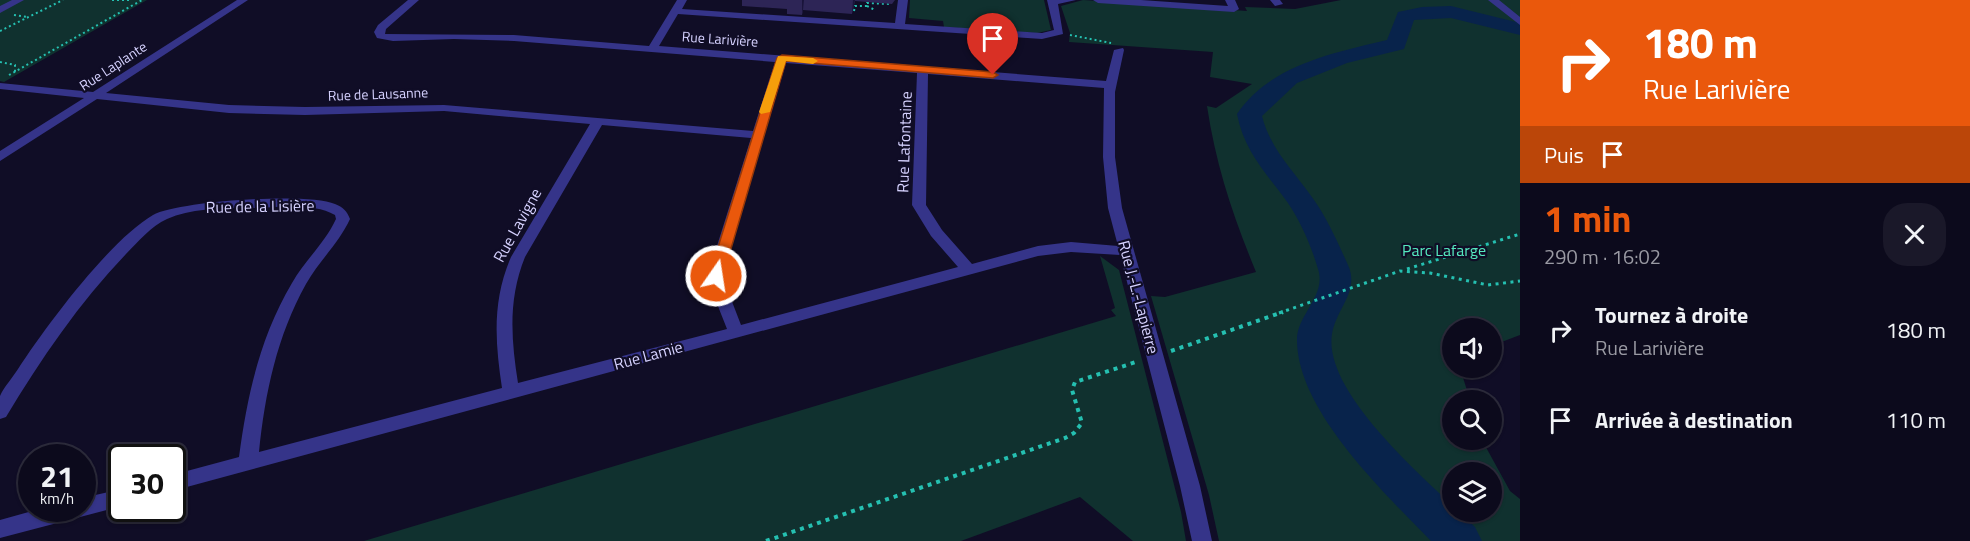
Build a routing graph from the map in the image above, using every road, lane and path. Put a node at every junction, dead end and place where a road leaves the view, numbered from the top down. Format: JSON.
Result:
{"nodes":[{"id":1,"x":19,"y":0,"type":"edge"},
{"id":2,"x":63,"y":0,"type":"edge"},
{"id":3,"x":112,"y":0,"type":"edge"},
{"id":4,"x":131,"y":0,"type":"edge"},
{"id":5,"x":142,"y":0,"type":"edge"},
{"id":6,"x":243,"y":0,"type":"edge"},
{"id":7,"x":414,"y":0,"type":"edge"},
{"id":8,"x":682,"y":0,"type":"edge"},
{"id":9,"x":1071,"y":0,"type":"edge"},
{"id":10,"x":1098,"y":0,"type":"edge"},
{"id":11,"x":1230,"y":0,"type":"edge"},
{"id":12,"x":1493,"y":0,"type":"edge"},
{"id":13,"x":1052,"y":1,"type":"edge"},
{"id":14,"x":899,"y":2,"type":"edge"},
{"id":15,"x":867,"y":6,"type":"junction"},
{"id":16,"x":0,"y":10,"type":"edge"},
{"id":17,"x":675,"y":10,"type":"junction"},
{"id":18,"x":875,"y":10,"type":"dead end"},
{"id":19,"x":854,"y":14,"type":"dead end"},
{"id":20,"x":1520,"y":22,"type":"edge"},
{"id":21,"x":900,"y":27,"type":"junction"},
{"id":22,"x":0,"y":31,"type":"edge"},
{"id":23,"x":1068,"y":35,"type":"dead end"},
{"id":24,"x":653,"y":48,"type":"junction"},
{"id":25,"x":1119,"y":50,"type":"joint"},
{"id":26,"x":782,"y":58,"type":"junction"},
{"id":27,"x":0,"y":62,"type":"edge"},
{"id":28,"x":923,"y":69,"type":"junction"},
{"id":29,"x":15,"y":72,"type":"junction"},
{"id":30,"x":4,"y":81,"type":"edge"},
{"id":31,"x":1109,"y":85,"type":"junction"},
{"id":32,"x":95,"y":95,"type":"junction"},
{"id":33,"x":598,"y":121,"type":"junction"},
{"id":34,"x":758,"y":135,"type":"junction"},
{"id":35,"x":0,"y":157,"type":"edge"},
{"id":36,"x":1520,"y":234,"type":"edge"},
{"id":37,"x":1127,"y":251,"type":"junction"},
{"id":38,"x":969,"y":270,"type":"junction"},
{"id":39,"x":1406,"y":270,"type":"junction"},
{"id":40,"x":1520,"y":282,"type":"edge"},
{"id":41,"x":736,"y":332,"type":"junction"},
{"id":42,"x":1167,"y":352,"type":"dead end"},
{"id":43,"x":1142,"y":360,"type":"dead end"},
{"id":44,"x":511,"y":392,"type":"junction"},
{"id":45,"x":0,"y":412,"type":"edge"},
{"id":46,"x":248,"y":463,"type":"junction"},
{"id":47,"x":186,"y":479,"type":"edge"},
{"id":48,"x":26,"y":522,"type":"edge"},
{"id":49,"x":0,"y":529,"type":"edge"},
{"id":50,"x":766,"y":541,"type":"edge"},
{"id":51,"x":1202,"y":541,"type":"edge"}],
"edges":[{"from":1,"to":16,"type":"street"},
{"from":2,"to":22,"type":"path"},
{"from":3,"to":4,"type":"path"},
{"from":5,"to":29,"type":"path"},
{"from":6,"to":32,"type":"street","name":"Rue Laplante"},
{"from":7,"to":24,"type":"street","name":"Rue Larivière"},
{"from":8,"to":17,"type":"street"},
{"from":9,"to":13,"type":"street"},
{"from":10,"to":11,"type":"street"},
{"from":12,"to":20,"type":"street"},
{"from":13,"to":21,"type":"street"},
{"from":14,"to":15,"type":"path"},
{"from":14,"to":21,"type":"street"},
{"from":15,"to":18,"type":"path"},
{"from":15,"to":19,"type":"path"},
{"from":17,"to":21,"type":"street"},
{"from":17,"to":24,"type":"street"},
{"from":23,"to":25,"type":"path"},
{"from":24,"to":26,"type":"street","name":"Rue Larivière"},
{"from":25,"to":31,"type":"street","name":"Rue J.-L.-Lapierre"},
{"from":26,"to":28,"type":"street","name":"Rue Larivière"},
{"from":26,"to":34,"type":"street"},
{"from":27,"to":29,"type":"path"},
{"from":28,"to":31,"type":"street","name":"Rue Larivière"},
{"from":28,"to":38,"type":"street","name":"Rue Lafontaine"},
{"from":29,"to":30,"type":"path"},
{"from":30,"to":32,"type":"street","name":"Rue de Lausanne"},
{"from":31,"to":37,"type":"street","name":"Rue J.-L.-Lapierre"},
{"from":32,"to":33,"type":"street","name":"Rue de Lausanne"},
{"from":32,"to":35,"type":"street","name":"Rue Laplante"},
{"from":33,"to":34,"type":"street","name":"Rue de Lausanne"},
{"from":33,"to":44,"type":"street","name":"Rue Lavigne"},
{"from":34,"to":41,"type":"street"},
{"from":36,"to":39,"type":"path"},
{"from":37,"to":38,"type":"street","name":"Rue Lamie"},
{"from":37,"to":51,"type":"street","name":"Rue J.-L.-Lapierre"},
{"from":38,"to":41,"type":"street","name":"Rue Lamie"},
{"from":39,"to":40,"type":"path"},
{"from":39,"to":42,"type":"path"},
{"from":41,"to":44,"type":"street","name":"Rue Lamie"},
{"from":43,"to":50,"type":"path"},
{"from":44,"to":46,"type":"street","name":"Rue Lamie"},
{"from":45,"to":46,"type":"street","name":"Rue de la Lisière"},
{"from":46,"to":47,"type":"street","name":"Rue Lamie"},
{"from":48,"to":49,"type":"street"}]}
